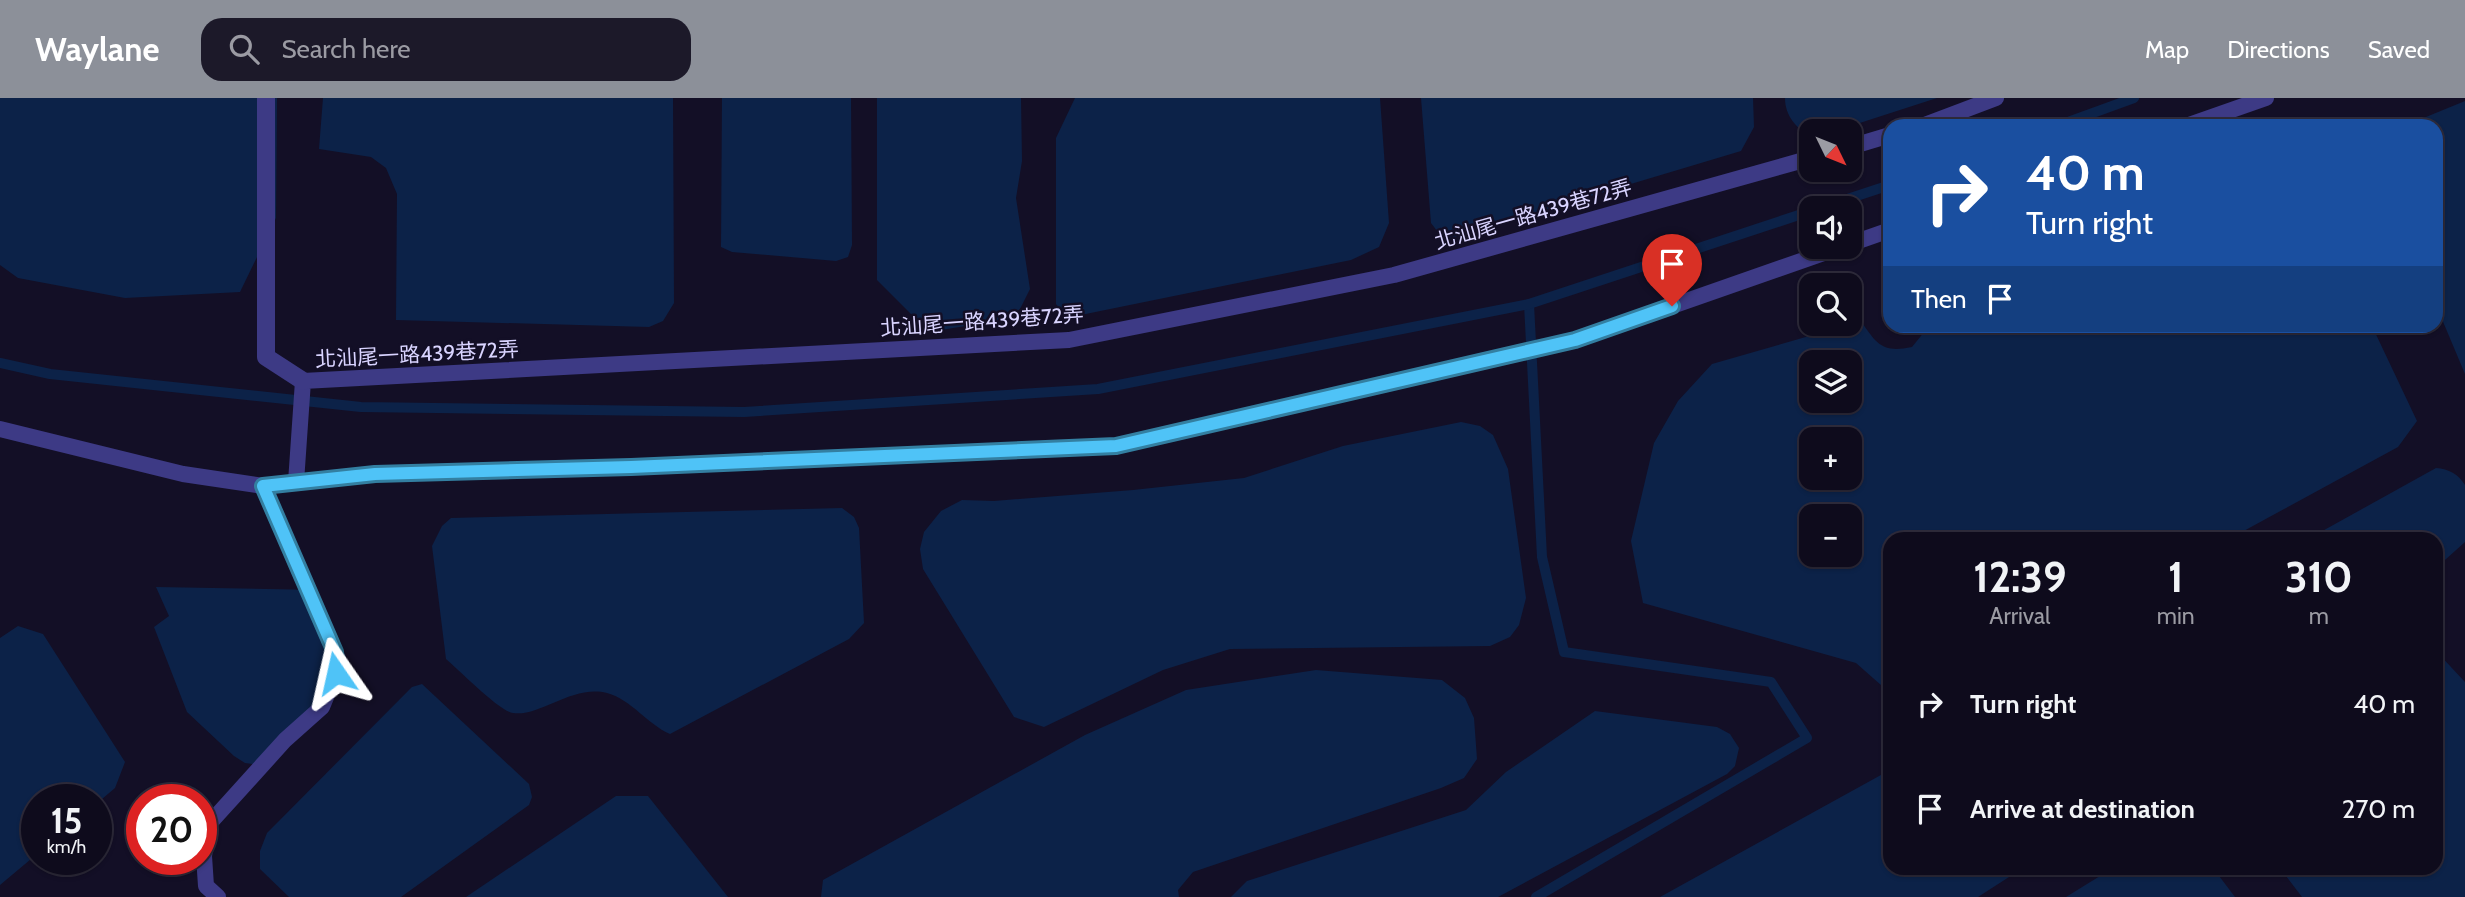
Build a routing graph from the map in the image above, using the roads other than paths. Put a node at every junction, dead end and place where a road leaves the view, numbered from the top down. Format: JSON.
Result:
{"nodes":[{"id":1,"x":266,"y":98,"type":"edge"},
{"id":2,"x":1996,"y":98,"type":"edge"},
{"id":3,"x":2266,"y":98,"type":"edge"},
{"id":4,"x":1940,"y":119,"type":"edge"},
{"id":5,"x":2206,"y":119,"type":"edge"},
{"id":6,"x":1883,"y":137,"type":"edge"},
{"id":7,"x":1862,"y":143,"type":"edge"},
{"id":8,"x":1799,"y":161,"type":"edge"},
{"id":9,"x":1883,"y":232,"type":"edge"},
{"id":10,"x":1862,"y":240,"type":"edge"},
{"id":11,"x":1807,"y":259,"type":"edge"},
{"id":12,"x":303,"y":381,"type":"junction"},
{"id":13,"x":0,"y":429,"type":"edge"},
{"id":14,"x":296,"y":482,"type":"junction"},
{"id":15,"x":263,"y":486,"type":"junction"},
{"id":16,"x":218,"y":897,"type":"edge"}],
"edges":[{"from":1,"to":12,"type":"street"},
{"from":2,"to":4,"type":"lane"},
{"from":3,"to":5,"type":"lane"},
{"from":6,"to":7,"type":"lane"},
{"from":8,"to":12,"type":"lane","name":"北汕尾一路439巷72弄"},
{"from":9,"to":10,"type":"lane"},
{"from":11,"to":14,"type":"lane"},
{"from":12,"to":14,"type":"lane"},
{"from":13,"to":15,"type":"lane"},
{"from":14,"to":15,"type":"lane"},
{"from":15,"to":16,"type":"lane"}]}
